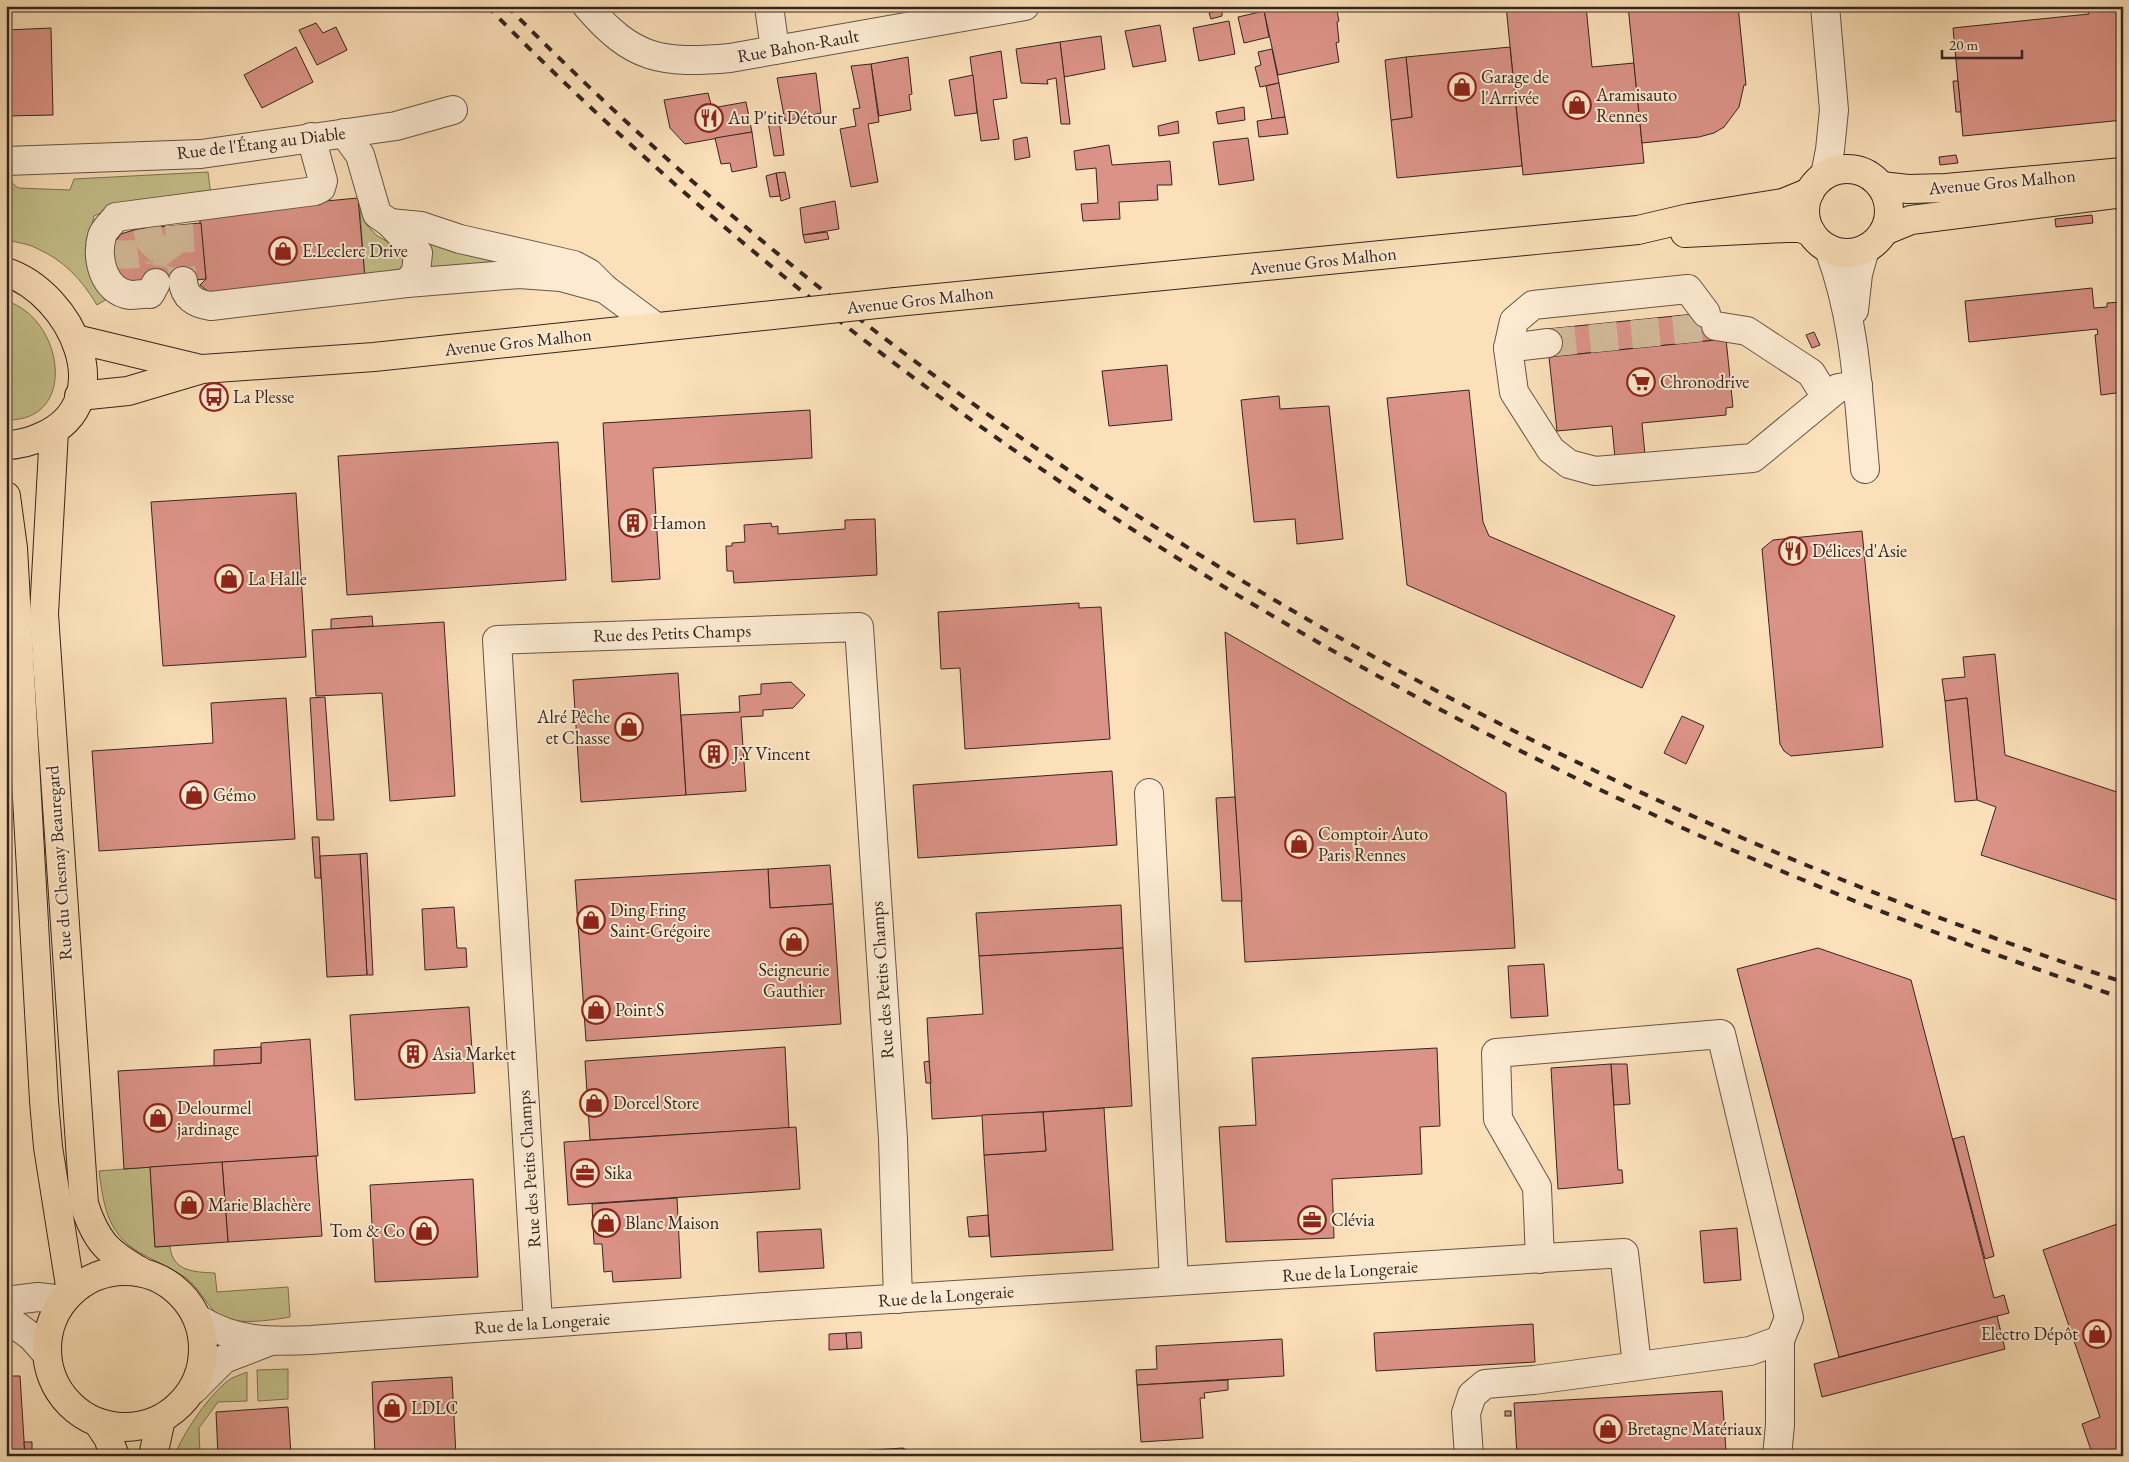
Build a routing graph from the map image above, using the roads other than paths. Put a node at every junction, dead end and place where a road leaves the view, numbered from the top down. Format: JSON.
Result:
{"nodes":[{"id":1,"x":586,"y":6,"type":"edge"},
{"id":2,"x":769,"y":6,"type":"edge"},
{"id":3,"x":1025,"y":6,"type":"edge"},
{"id":4,"x":1825,"y":6,"type":"edge"},
{"id":5,"x":775,"y":50,"type":"junction"},
{"id":6,"x":453,"y":110,"type":"dead end"},
{"id":7,"x":344,"y":133,"type":"junction"},
{"id":8,"x":311,"y":137,"type":"junction"},
{"id":9,"x":6,"y":161,"type":"edge"},
{"id":10,"x":2123,"y":172,"type":"edge"},
{"id":11,"x":1817,"y":184,"type":"junction"},
{"id":12,"x":1881,"y":186,"type":"junction"},
{"id":13,"x":2123,"y":193,"type":"edge"},
{"id":14,"x":390,"y":223,"type":"junction"},
{"id":15,"x":1638,"y":230,"type":"junction"},
{"id":16,"x":1820,"y":240,"type":"junction"},
{"id":17,"x":1874,"y":240,"type":"junction"},
{"id":18,"x":120,"y":267,"type":"dead end"},
{"id":19,"x":6,"y":272,"type":"edge"},
{"id":20,"x":183,"y":281,"type":"tunnel mouth"},
{"id":21,"x":407,"y":283,"type":"junction"},
{"id":22,"x":605,"y":289,"type":"junction"},
{"id":23,"x":656,"y":327,"type":"junction"},
{"id":24,"x":1852,"y":327,"type":"junction"},
{"id":25,"x":76,"y":339,"type":"junction"},
{"id":26,"x":1548,"y":343,"type":"tunnel mouth"},
{"id":27,"x":1508,"y":348,"type":"junction"},
{"id":28,"x":202,"y":369,"type":"junction"},
{"id":29,"x":1858,"y":386,"type":"junction"},
{"id":30,"x":80,"y":396,"type":"junction"},
{"id":31,"x":1826,"y":397,"type":"junction"},
{"id":32,"x":54,"y":431,"type":"junction"},
{"id":33,"x":6,"y":445,"type":"edge"},
{"id":34,"x":1865,"y":469,"type":"dead end"},
{"id":35,"x":6,"y":496,"type":"edge"},
{"id":36,"x":16,"y":755,"type":"edge"},
{"id":37,"x":1149,"y":793,"type":"dead end"},
{"id":38,"x":1540,"y":1259,"type":"junction"},
{"id":39,"x":140,"y":1271,"type":"junction"},
{"id":40,"x":1174,"y":1282,"type":"junction"},
{"id":41,"x":67,"y":1296,"type":"junction"},
{"id":42,"x":898,"y":1299,"type":"junction"},
{"id":43,"x":6,"y":1300,"type":"edge"},
{"id":44,"x":6,"y":1318,"type":"edge"},
{"id":45,"x":198,"y":1319,"type":"junction"},
{"id":46,"x":538,"y":1323,"type":"junction"},
{"id":47,"x":1780,"y":1340,"type":"junction"},
{"id":48,"x":268,"y":1342,"type":"junction"},
{"id":49,"x":47,"y":1354,"type":"junction"},
{"id":50,"x":1637,"y":1365,"type":"junction"},
{"id":51,"x":193,"y":1390,"type":"junction"},
{"id":52,"x":161,"y":1419,"type":"junction"},
{"id":53,"x":98,"y":1423,"type":"junction"},
{"id":54,"x":115,"y":1456,"type":"edge"},
{"id":55,"x":153,"y":1456,"type":"edge"},
{"id":56,"x":1469,"y":1456,"type":"edge"},
{"id":57,"x":1777,"y":1456,"type":"edge"}],
"edges":[{"from":1,"to":5,"type":"street","name":"Rue Bahon-Rault"},
{"from":2,"to":5,"type":"street"},
{"from":3,"to":5,"type":"street","name":"Rue Bahon-Rault"},
{"from":4,"to":11,"type":"street"},
{"from":6,"to":7,"type":"street","name":"Rue de l'Étang au Diable"},
{"from":7,"to":8,"type":"street","name":"Rue de l'Étang au Diable"},
{"from":7,"to":14,"type":"street"},
{"from":8,"to":9,"type":"street","name":"Rue de l'Étang au Diable"},
{"from":8,"to":18,"type":"street"},
{"from":10,"to":12,"type":"main road","name":"Avenue Gros Malhon"},
{"from":11,"to":12,"type":"main road"},
{"from":11,"to":15,"type":"main road","name":"Avenue Gros Malhon"},
{"from":11,"to":16,"type":"main road"},
{"from":12,"to":17,"type":"main road"},
{"from":13,"to":17,"type":"main road","name":"Avenue Gros Malhon"},
{"from":14,"to":21,"type":"street"},
{"from":14,"to":22,"type":"street"},
{"from":15,"to":16,"type":"main road","name":"Avenue Gros Malhon"},
{"from":15,"to":23,"type":"main road","name":"Avenue Gros Malhon","bridge":true},
{"from":16,"to":17,"type":"main road"},
{"from":16,"to":24,"type":"street"},
{"from":17,"to":24,"type":"street"},
{"from":19,"to":25,"type":"main road"},
{"from":20,"to":21,"type":"street"},
{"from":21,"to":22,"type":"street"},
{"from":22,"to":23,"type":"street"},
{"from":23,"to":28,"type":"main road","name":"Avenue Gros Malhon"},
{"from":24,"to":29,"type":"street"},
{"from":25,"to":28,"type":"main road","name":"Avenue Gros Malhon"},
{"from":25,"to":30,"type":"main road"},
{"from":26,"to":27,"type":"street"},
{"from":27,"to":31,"type":"street"},
{"from":27,"to":31,"type":"street"},
{"from":28,"to":30,"type":"main road","name":"Avenue Gros Malhon"},
{"from":29,"to":31,"type":"street"},
{"from":29,"to":34,"type":"street"},
{"from":30,"to":32,"type":"main road"},
{"from":32,"to":33,"type":"main road"},
{"from":32,"to":39,"type":"main road","name":"Rue du Chesnay Beauregard"},
{"from":35,"to":36,"type":"main road","name":"Rue du Chesnay Beauregard"},
{"from":36,"to":41,"type":"main road","name":"Rue du Chesnay Beauregard"},
{"from":37,"to":40,"type":"street"},
{"from":38,"to":40,"type":"street","name":"Rue de la Longeraie"},
{"from":38,"to":47,"type":"street"},
{"from":38,"to":50,"type":"street","name":"Rue de la Longeraie"},
{"from":39,"to":41,"type":"main road"},
{"from":39,"to":45,"type":"main road"},
{"from":40,"to":42,"type":"street","name":"Rue de la Longeraie"},
{"from":41,"to":43,"type":"street"},
{"from":41,"to":49,"type":"main road"},
{"from":42,"to":46,"type":"street","name":"Rue de la Longeraie"},
{"from":42,"to":46,"type":"street","name":"Rue des Petits Champs"},
{"from":44,"to":49,"type":"street"},
{"from":45,"to":48,"type":"street","name":"Rue de la Longeraie"},
{"from":45,"to":51,"type":"main road"},
{"from":46,"to":48,"type":"street","name":"Rue de la Longeraie"},
{"from":47,"to":50,"type":"street"},
{"from":47,"to":57,"type":"street"},
{"from":48,"to":51,"type":"street","name":"Rue de la Longeraie"},
{"from":49,"to":53,"type":"main road"},
{"from":50,"to":56,"type":"street"},
{"from":51,"to":52,"type":"main road"},
{"from":52,"to":53,"type":"main road"},
{"from":52,"to":55,"type":"main road"},
{"from":53,"to":54,"type":"main road"}]}
